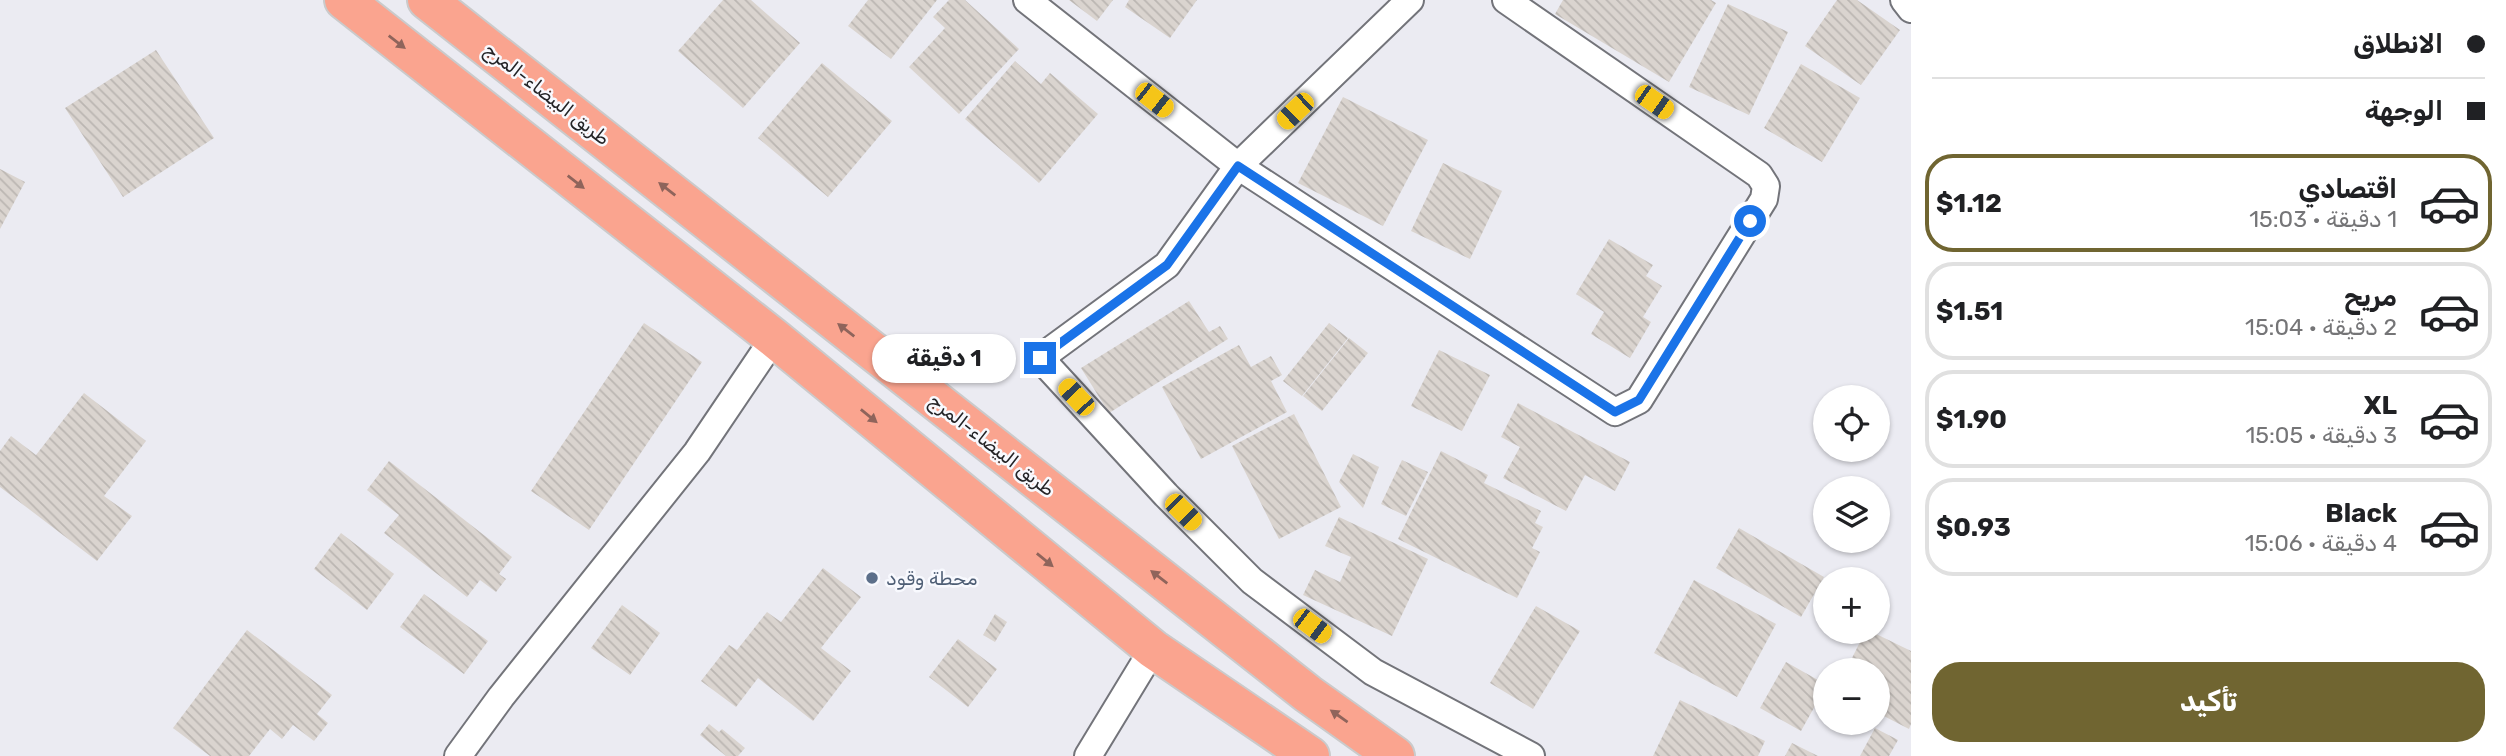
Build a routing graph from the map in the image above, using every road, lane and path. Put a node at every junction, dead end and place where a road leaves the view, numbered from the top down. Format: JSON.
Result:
{"nodes":[{"id":1,"x":344,"y":0,"type":"edge"},
{"id":2,"x":427,"y":0,"type":"edge"},
{"id":3,"x":1027,"y":0,"type":"edge"},
{"id":4,"x":1410,"y":0,"type":"edge"},
{"id":5,"x":1506,"y":0,"type":"edge"},
{"id":6,"x":1904,"y":0,"type":"edge"},
{"id":7,"x":1911,"y":9,"type":"edge"},
{"id":8,"x":1238,"y":166,"type":"junction"},
{"id":9,"x":774,"y":338,"type":"junction"},
{"id":10,"x":1153,"y":649,"type":"junction"},
{"id":11,"x":458,"y":756,"type":"edge"},
{"id":12,"x":1088,"y":756,"type":"edge"},
{"id":13,"x":1310,"y":756,"type":"edge"},
{"id":14,"x":1395,"y":756,"type":"edge"},
{"id":15,"x":1531,"y":756,"type":"edge"}],
"edges":[{"from":1,"to":9,"type":"highway","one_way":true},
{"from":14,"to":2,"type":"highway","name":"طريق البيضاء-المرج","one_way":true},
{"from":3,"to":8,"type":"street"},
{"from":4,"to":8,"type":"street"},
{"from":5,"to":8,"type":"street"},
{"from":6,"to":7,"type":"street"},
{"from":8,"to":15,"type":"street"},
{"from":9,"to":10,"type":"highway","one_way":true},
{"from":9,"to":11,"type":"street"},
{"from":10,"to":12,"type":"street"},
{"from":10,"to":13,"type":"highway"}]}
